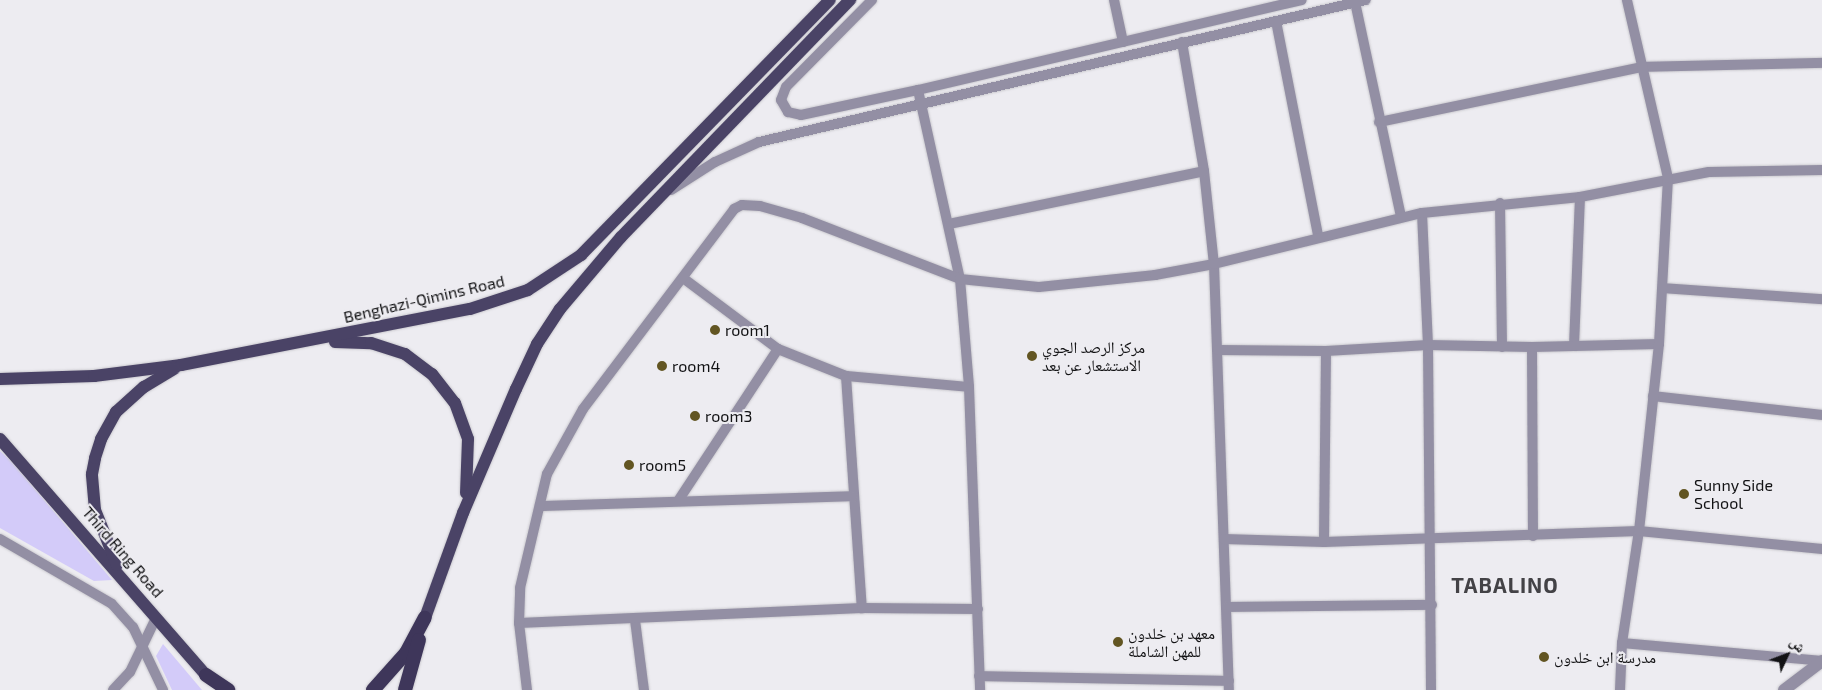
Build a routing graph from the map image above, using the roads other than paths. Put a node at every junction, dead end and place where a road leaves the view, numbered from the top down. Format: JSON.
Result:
{"nodes":[{"id":1,"x":830,"y":0,"type":"edge"},
{"id":2,"x":850,"y":0,"type":"edge"},
{"id":3,"x":872,"y":0,"type":"edge"},
{"id":4,"x":1114,"y":0,"type":"edge"},
{"id":5,"x":1302,"y":0,"type":"edge"},
{"id":6,"x":1366,"y":0,"type":"edge"},
{"id":7,"x":1628,"y":0,"type":"edge"},
{"id":8,"x":1355,"y":2,"type":"junction"},
{"id":9,"x":1276,"y":21,"type":"junction"},
{"id":10,"x":1123,"y":42,"type":"junction"},
{"id":11,"x":1182,"y":42,"type":"junction"},
{"id":12,"x":1822,"y":62,"type":"edge"},
{"id":13,"x":1642,"y":67,"type":"junction"},
{"id":14,"x":918,"y":90,"type":"junction"},
{"id":15,"x":921,"y":104,"type":"junction"},
{"id":16,"x":1379,"y":122,"type":"junction"},
{"id":17,"x":1822,"y":170,"type":"edge"},
{"id":18,"x":1204,"y":171,"type":"junction"},
{"id":19,"x":1668,"y":178,"type":"junction"},
{"id":20,"x":661,"y":195,"type":"junction"},
{"id":21,"x":1580,"y":197,"type":"junction"},
{"id":22,"x":1500,"y":202,"type":"junction"},
{"id":23,"x":1422,"y":213,"type":"junction"},
{"id":24,"x":1401,"y":217,"type":"junction"},
{"id":25,"x":949,"y":224,"type":"junction"},
{"id":26,"x":1318,"y":236,"type":"junction"},
{"id":27,"x":1214,"y":264,"type":"junction"},
{"id":28,"x":682,"y":278,"type":"junction"},
{"id":29,"x":960,"y":279,"type":"junction"},
{"id":30,"x":1663,"y":288,"type":"junction"},
{"id":31,"x":1822,"y":299,"type":"edge"},
{"id":32,"x":316,"y":341,"type":"junction"},
{"id":33,"x":1659,"y":344,"type":"junction"},
{"id":34,"x":1428,"y":346,"type":"junction"},
{"id":35,"x":1574,"y":346,"type":"junction"},
{"id":36,"x":1532,"y":347,"type":"junction"},
{"id":37,"x":1502,"y":348,"type":"junction"},
{"id":38,"x":778,"y":349,"type":"junction"},
{"id":39,"x":1218,"y":350,"type":"junction"},
{"id":40,"x":1326,"y":351,"type":"junction"},
{"id":41,"x":181,"y":365,"type":"junction"},
{"id":42,"x":846,"y":376,"type":"junction"},
{"id":43,"x":0,"y":379,"type":"edge"},
{"id":44,"x":969,"y":387,"type":"junction"},
{"id":45,"x":1653,"y":396,"type":"junction"},
{"id":46,"x":1822,"y":415,"type":"edge"},
{"id":47,"x":0,"y":439,"type":"edge"},
{"id":48,"x":853,"y":496,"type":"junction"},
{"id":49,"x":678,"y":501,"type":"junction"},
{"id":50,"x":540,"y":506,"type":"junction"},
{"id":51,"x":463,"y":513,"type":"junction"},
{"id":52,"x":1639,"y":531,"type":"junction"},
{"id":53,"x":1533,"y":536,"type":"junction"},
{"id":54,"x":0,"y":539,"type":"edge"},
{"id":55,"x":1224,"y":539,"type":"junction"},
{"id":56,"x":1430,"y":540,"type":"junction"},
{"id":57,"x":1324,"y":542,"type":"junction"},
{"id":58,"x":1822,"y":549,"type":"edge"},
{"id":59,"x":123,"y":579,"type":"junction"},
{"id":60,"x":1432,"y":605,"type":"junction"},
{"id":61,"x":1228,"y":607,"type":"junction"},
{"id":62,"x":862,"y":608,"type":"junction"},
{"id":63,"x":978,"y":608,"type":"junction"},
{"id":64,"x":156,"y":618,"type":"junction"},
{"id":65,"x":425,"y":618,"type":"junction"},
{"id":66,"x":635,"y":620,"type":"junction"},
{"id":67,"x":519,"y":623,"type":"junction"},
{"id":68,"x":1622,"y":643,"type":"junction"},
{"id":69,"x":143,"y":646,"type":"junction"},
{"id":70,"x":1822,"y":661,"type":"edge"},
{"id":71,"x":206,"y":675,"type":"junction"},
{"id":72,"x":979,"y":676,"type":"junction"},
{"id":73,"x":1229,"y":685,"type":"edge"},
{"id":74,"x":113,"y":690,"type":"edge"},
{"id":75,"x":163,"y":690,"type":"edge"},
{"id":76,"x":218,"y":690,"type":"edge"},
{"id":77,"x":228,"y":690,"type":"edge"},
{"id":78,"x":373,"y":690,"type":"edge"},
{"id":79,"x":405,"y":690,"type":"edge"},
{"id":80,"x":527,"y":690,"type":"edge"},
{"id":81,"x":644,"y":690,"type":"edge"},
{"id":82,"x":980,"y":690,"type":"edge"},
{"id":83,"x":1431,"y":690,"type":"edge"},
{"id":84,"x":1620,"y":690,"type":"edge"},
{"id":85,"x":1784,"y":690,"type":"edge"}],
"edges":[{"from":1,"to":32,"type":"main road","name":"Benghazi-Qimins Road"},
{"from":2,"to":20,"type":"main road"},
{"from":3,"to":14,"type":"street"},
{"from":4,"to":10,"type":"street"},
{"from":5,"to":10,"type":"street"},
{"from":6,"to":8,"type":"street"},
{"from":7,"to":13,"type":"street"},
{"from":8,"to":9,"type":"street"},
{"from":8,"to":16,"type":"street"},
{"from":9,"to":11,"type":"street"},
{"from":9,"to":26,"type":"street"},
{"from":10,"to":14,"type":"street"},
{"from":11,"to":15,"type":"street"},
{"from":11,"to":18,"type":"street"},
{"from":12,"to":13,"type":"street"},
{"from":13,"to":16,"type":"street"},
{"from":13,"to":19,"type":"street"},
{"from":14,"to":15,"type":"street"},
{"from":15,"to":20,"type":"street"},
{"from":15,"to":25,"type":"street"},
{"from":16,"to":24,"type":"street"},
{"from":17,"to":19,"type":"street"},
{"from":18,"to":25,"type":"street"},
{"from":18,"to":27,"type":"street"},
{"from":19,"to":21,"type":"street"},
{"from":19,"to":30,"type":"street"},
{"from":20,"to":51,"type":"main road"},
{"from":21,"to":22,"type":"street"},
{"from":21,"to":35,"type":"street"},
{"from":22,"to":23,"type":"street"},
{"from":22,"to":37,"type":"street"},
{"from":23,"to":24,"type":"street"},
{"from":23,"to":34,"type":"street"},
{"from":24,"to":26,"type":"street"},
{"from":25,"to":29,"type":"street"},
{"from":26,"to":27,"type":"street"},
{"from":27,"to":29,"type":"street"},
{"from":27,"to":39,"type":"street"},
{"from":28,"to":29,"type":"street"},
{"from":28,"to":38,"type":"street"},
{"from":28,"to":50,"type":"street"},
{"from":29,"to":44,"type":"street"},
{"from":30,"to":31,"type":"street"},
{"from":30,"to":33,"type":"street"},
{"from":32,"to":41,"type":"main road","name":"Benghazi-Qimins Road"},
{"from":32,"to":51,"type":"main road"},
{"from":33,"to":35,"type":"street"},
{"from":33,"to":45,"type":"street"},
{"from":34,"to":37,"type":"street"},
{"from":34,"to":40,"type":"street"},
{"from":34,"to":56,"type":"street"},
{"from":35,"to":36,"type":"street"},
{"from":36,"to":37,"type":"street"},
{"from":36,"to":53,"type":"street"},
{"from":38,"to":42,"type":"street"},
{"from":38,"to":49,"type":"street"},
{"from":39,"to":40,"type":"street"},
{"from":39,"to":55,"type":"street"},
{"from":40,"to":57,"type":"street"},
{"from":41,"to":43,"type":"main road","name":"Benghazi-Qimins Road"},
{"from":41,"to":59,"type":"main road"},
{"from":42,"to":44,"type":"street"},
{"from":42,"to":48,"type":"street"},
{"from":44,"to":63,"type":"street"},
{"from":45,"to":46,"type":"street"},
{"from":45,"to":52,"type":"street"},
{"from":47,"to":59,"type":"main road","name":"Third Ring Road"},
{"from":48,"to":49,"type":"street"},
{"from":48,"to":62,"type":"street"},
{"from":49,"to":50,"type":"street"},
{"from":50,"to":67,"type":"street"},
{"from":51,"to":65,"type":"main road"},
{"from":52,"to":53,"type":"street"},
{"from":52,"to":58,"type":"street"},
{"from":52,"to":68,"type":"street"},
{"from":53,"to":56,"type":"street"},
{"from":54,"to":69,"type":"street"},
{"from":55,"to":57,"type":"street"},
{"from":55,"to":61,"type":"street"},
{"from":56,"to":57,"type":"street"},
{"from":56,"to":60,"type":"street"},
{"from":59,"to":64,"type":"main road","name":"Third Ring Road"},
{"from":60,"to":61,"type":"street"},
{"from":60,"to":83,"type":"street"},
{"from":61,"to":73,"type":"street"},
{"from":62,"to":63,"type":"street"},
{"from":62,"to":66,"type":"street"},
{"from":63,"to":72,"type":"street"},
{"from":64,"to":69,"type":"street"},
{"from":64,"to":71,"type":"main road","name":"Third Ring Road"},
{"from":65,"to":78,"type":"highway"},
{"from":65,"to":79,"type":"highway"},
{"from":66,"to":67,"type":"street"},
{"from":66,"to":81,"type":"street"},
{"from":67,"to":80,"type":"street"},
{"from":68,"to":70,"type":"street"},
{"from":68,"to":84,"type":"street"},
{"from":69,"to":74,"type":"street"},
{"from":69,"to":75,"type":"street"},
{"from":70,"to":85,"type":"street"},
{"from":71,"to":76,"type":"highway","name":"Third Ring Road"},
{"from":71,"to":77,"type":"highway"},
{"from":72,"to":73,"type":"street"},
{"from":72,"to":82,"type":"street"}]}
